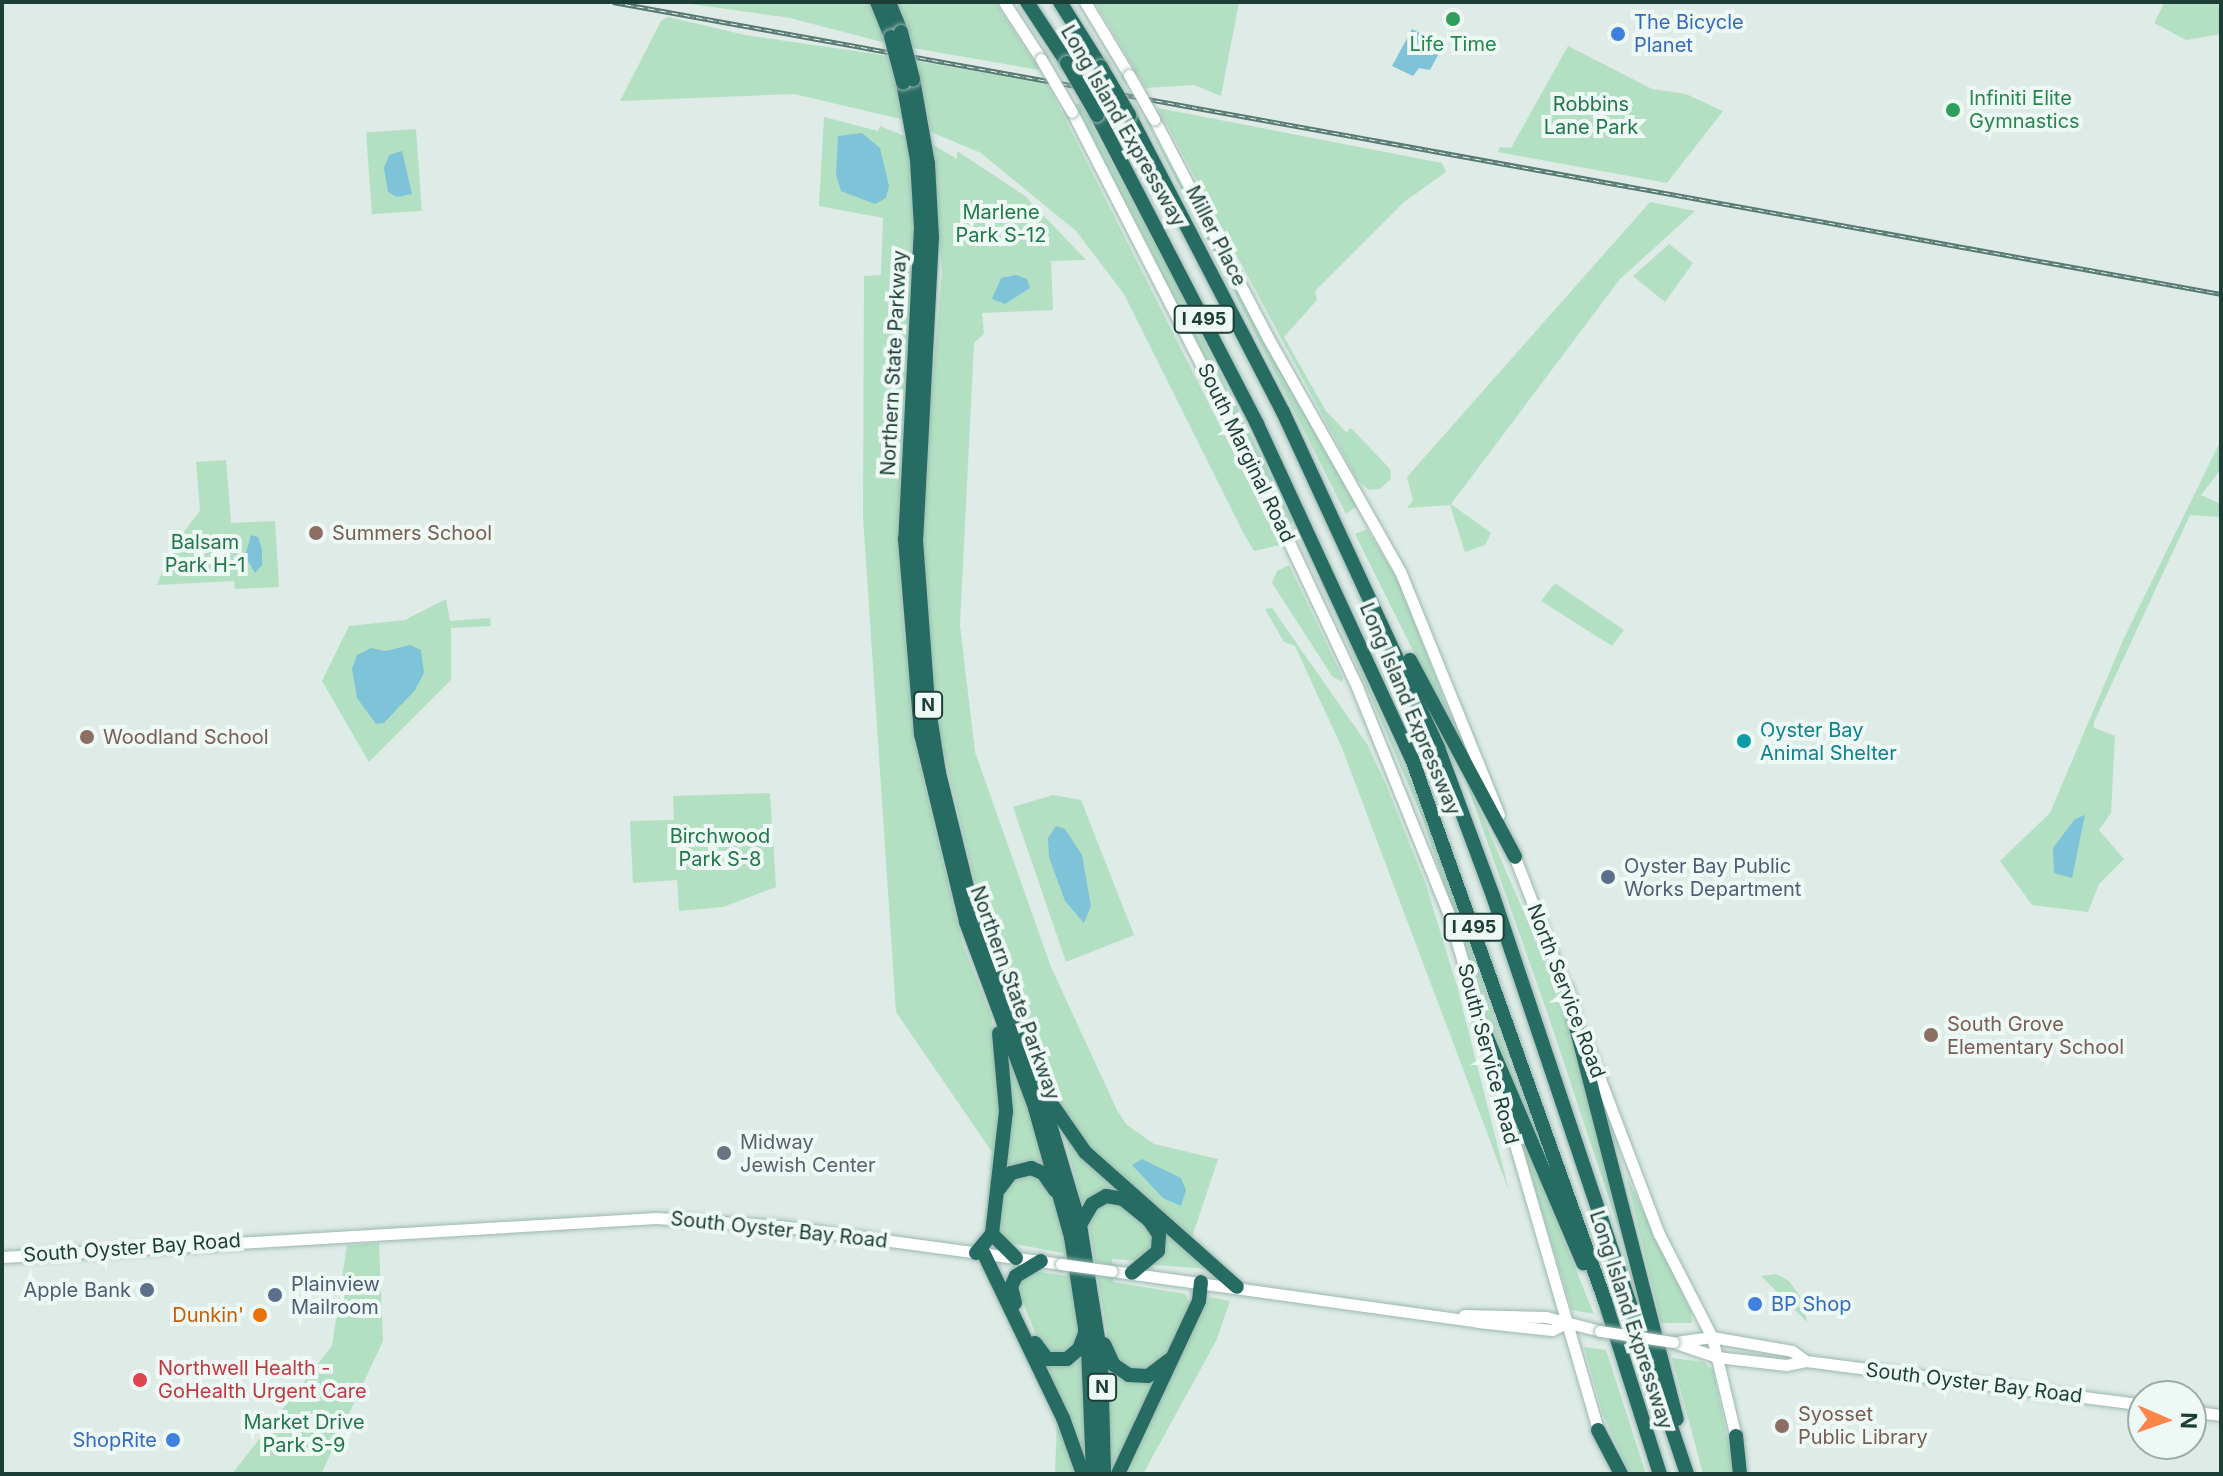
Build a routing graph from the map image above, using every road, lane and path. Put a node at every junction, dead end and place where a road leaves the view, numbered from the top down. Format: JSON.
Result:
{"nodes":[{"id":1,"x":877,"y":2,"type":"edge"},
{"id":2,"x":889,"y":2,"type":"edge"},
{"id":3,"x":1004,"y":2,"type":"edge"},
{"id":4,"x":1027,"y":2,"type":"edge"},
{"id":5,"x":1060,"y":2,"type":"edge"},
{"id":6,"x":1085,"y":2,"type":"edge"},
{"id":7,"x":896,"y":34,"type":"junction"},
{"id":8,"x":922,"y":162,"type":"junction"},
{"id":9,"x":1371,"y":512,"type":"joint"},
{"id":10,"x":1364,"y":584,"type":"junction"},
{"id":11,"x":1380,"y":744,"type":"joint"},
{"id":12,"x":1515,"y":857,"type":"junction"},
{"id":13,"x":1566,"y":988,"type":"junction"},
{"id":14,"x":996,"y":1009,"type":"junction"},
{"id":15,"x":1482,"y":1026,"type":"junction"},
{"id":16,"x":1037,"y":1081,"type":"junction"},
{"id":17,"x":997,"y":1193,"type":"junction"},
{"id":18,"x":1063,"y":1206,"type":"junction"},
{"id":19,"x":1080,"y":1225,"type":"junction"},
{"id":20,"x":992,"y":1234,"type":"junction"},
{"id":21,"x":980,"y":1253,"type":"junction"},
{"id":22,"x":2,"y":1257,"type":"edge"},
{"id":23,"x":1016,"y":1258,"type":"junction"},
{"id":24,"x":1041,"y":1261,"type":"junction"},
{"id":25,"x":1132,"y":1273,"type":"junction"},
{"id":26,"x":1201,"y":1282,"type":"junction"},
{"id":27,"x":1237,"y":1287,"type":"junction"},
{"id":28,"x":1094,"y":1301,"type":"junction"},
{"id":29,"x":1605,"y":1301,"type":"junction"},
{"id":30,"x":1564,"y":1324,"type":"junction"},
{"id":31,"x":1086,"y":1331,"type":"junction"},
{"id":32,"x":1712,"y":1337,"type":"junction"},
{"id":33,"x":1673,"y":1342,"type":"junction"},
{"id":34,"x":1173,"y":1353,"type":"junction"},
{"id":35,"x":1717,"y":1357,"type":"junction"},
{"id":36,"x":1806,"y":1361,"type":"junction"},
{"id":37,"x":2127,"y":1403,"type":"edge"},
{"id":38,"x":1598,"y":1430,"type":"junction"},
{"id":39,"x":1736,"y":1436,"type":"joint"},
{"id":40,"x":1680,"y":1451,"type":"junction"},
{"id":41,"x":1083,"y":1474,"type":"edge"},
{"id":42,"x":1093,"y":1474,"type":"edge"},
{"id":43,"x":1104,"y":1474,"type":"edge"},
{"id":44,"x":1118,"y":1474,"type":"edge"},
{"id":45,"x":1613,"y":1474,"type":"edge"},
{"id":46,"x":1621,"y":1474,"type":"edge"},
{"id":47,"x":1660,"y":1474,"type":"edge"},
{"id":48,"x":1687,"y":1474,"type":"edge"},
{"id":49,"x":1742,"y":1474,"type":"edge"}],
"edges":[{"from":1,"to":7,"type":"highway","name":"Northern State Parkway","number":"N"},
{"from":2,"to":7,"type":"highway","name":"Northern State Parkway","number":"N"},
{"from":3,"to":11,"type":"main road","name":"South Marginal Road","bridge":true},
{"from":4,"to":29,"type":"highway","name":"Long Island Expressway","number":"I 495","bridge":true},
{"from":5,"to":10,"type":"highway","name":"Long Island Expressway","number":"I 495","bridge":true},
{"from":6,"to":9,"type":"main road","name":"Miller Place","bridge":true},
{"from":7,"to":8,"type":"highway","name":"Northern State Parkway","number":"N","bridge":true},
{"from":8,"to":14,"type":"highway","name":"Northern State Parkway","number":"N"},
{"from":8,"to":16,"type":"highway","name":"Northern State Parkway","number":"N"},
{"from":9,"to":12,"type":"main road","name":"North Service Road"},
{"from":10,"to":12,"type":"highway"},
{"from":10,"to":40,"type":"highway","name":"Long Island Expressway","number":"I 495"},
{"from":11,"to":15,"type":"main road","name":"South Service Road"},
{"from":12,"to":13,"type":"main road","name":"North Service Road"},
{"from":13,"to":32,"type":"main road","name":"North Service Road"},
{"from":13,"to":40,"type":"highway"},
{"from":14,"to":17,"type":"highway"},
{"from":14,"to":18,"type":"highway","name":"Northern State Parkway","number":"N"},
{"from":15,"to":29,"type":"highway"},
{"from":15,"to":30,"type":"main road","name":"South Service Road"},
{"from":16,"to":19,"type":"highway","name":"Northern State Parkway","number":"N"},
{"from":16,"to":27,"type":"highway"},
{"from":17,"to":18,"type":"highway"},
{"from":17,"to":20,"type":"highway"},
{"from":18,"to":31,"type":"highway","name":"Northern State Parkway","number":"N"},
{"from":19,"to":25,"type":"highway"},
{"from":19,"to":28,"type":"highway","name":"Northern State Parkway","number":"N"},
{"from":20,"to":21,"type":"highway"},
{"from":20,"to":23,"type":"highway"},
{"from":21,"to":22,"type":"main road","name":"South Oyster Bay Road"},
{"from":21,"to":23,"type":"main road","name":"South Oyster Bay Road"},
{"from":21,"to":41,"type":"highway"},
{"from":23,"to":24,"type":"main road","name":"South Oyster Bay Road"},
{"from":24,"to":25,"type":"main road","name":"South Oyster Bay Road","bridge":true},
{"from":24,"to":31,"type":"highway"},
{"from":25,"to":26,"type":"main road","name":"South Oyster Bay Road"},
{"from":26,"to":27,"type":"main road","name":"South Oyster Bay Road"},
{"from":26,"to":34,"type":"highway"},
{"from":27,"to":30,"type":"main road","name":"South Oyster Bay Road"},
{"from":28,"to":34,"type":"highway"},
{"from":28,"to":43,"type":"highway","name":"Northern State Parkway","number":"N"},
{"from":29,"to":47,"type":"highway","name":"Long Island Expressway","number":"I 495"},
{"from":30,"to":33,"type":"main road","name":"South Oyster Bay Road","bridge":true},
{"from":30,"to":38,"type":"main road","name":"South Service Road"},
{"from":31,"to":42,"type":"highway","name":"Northern State Parkway","number":"N"},
{"from":32,"to":33,"type":"main road","name":"South Oyster Bay Road"},
{"from":32,"to":35,"type":"main road","name":"North Service Road"},
{"from":32,"to":36,"type":"main road","name":"South Oyster Bay Road"},
{"from":33,"to":35,"type":"main road","name":"South Oyster Bay Road"},
{"from":34,"to":44,"type":"highway"},
{"from":35,"to":36,"type":"main road","name":"South Oyster Bay Road"},
{"from":35,"to":39,"type":"main road","name":"North Service Road"},
{"from":36,"to":37,"type":"main road","name":"South Oyster Bay Road"},
{"from":38,"to":45,"type":"main road","name":"South Service Road"},
{"from":38,"to":46,"type":"highway"},
{"from":39,"to":49,"type":"highway"},
{"from":40,"to":48,"type":"highway","name":"Long Island Expressway","number":"I 495"}]}
